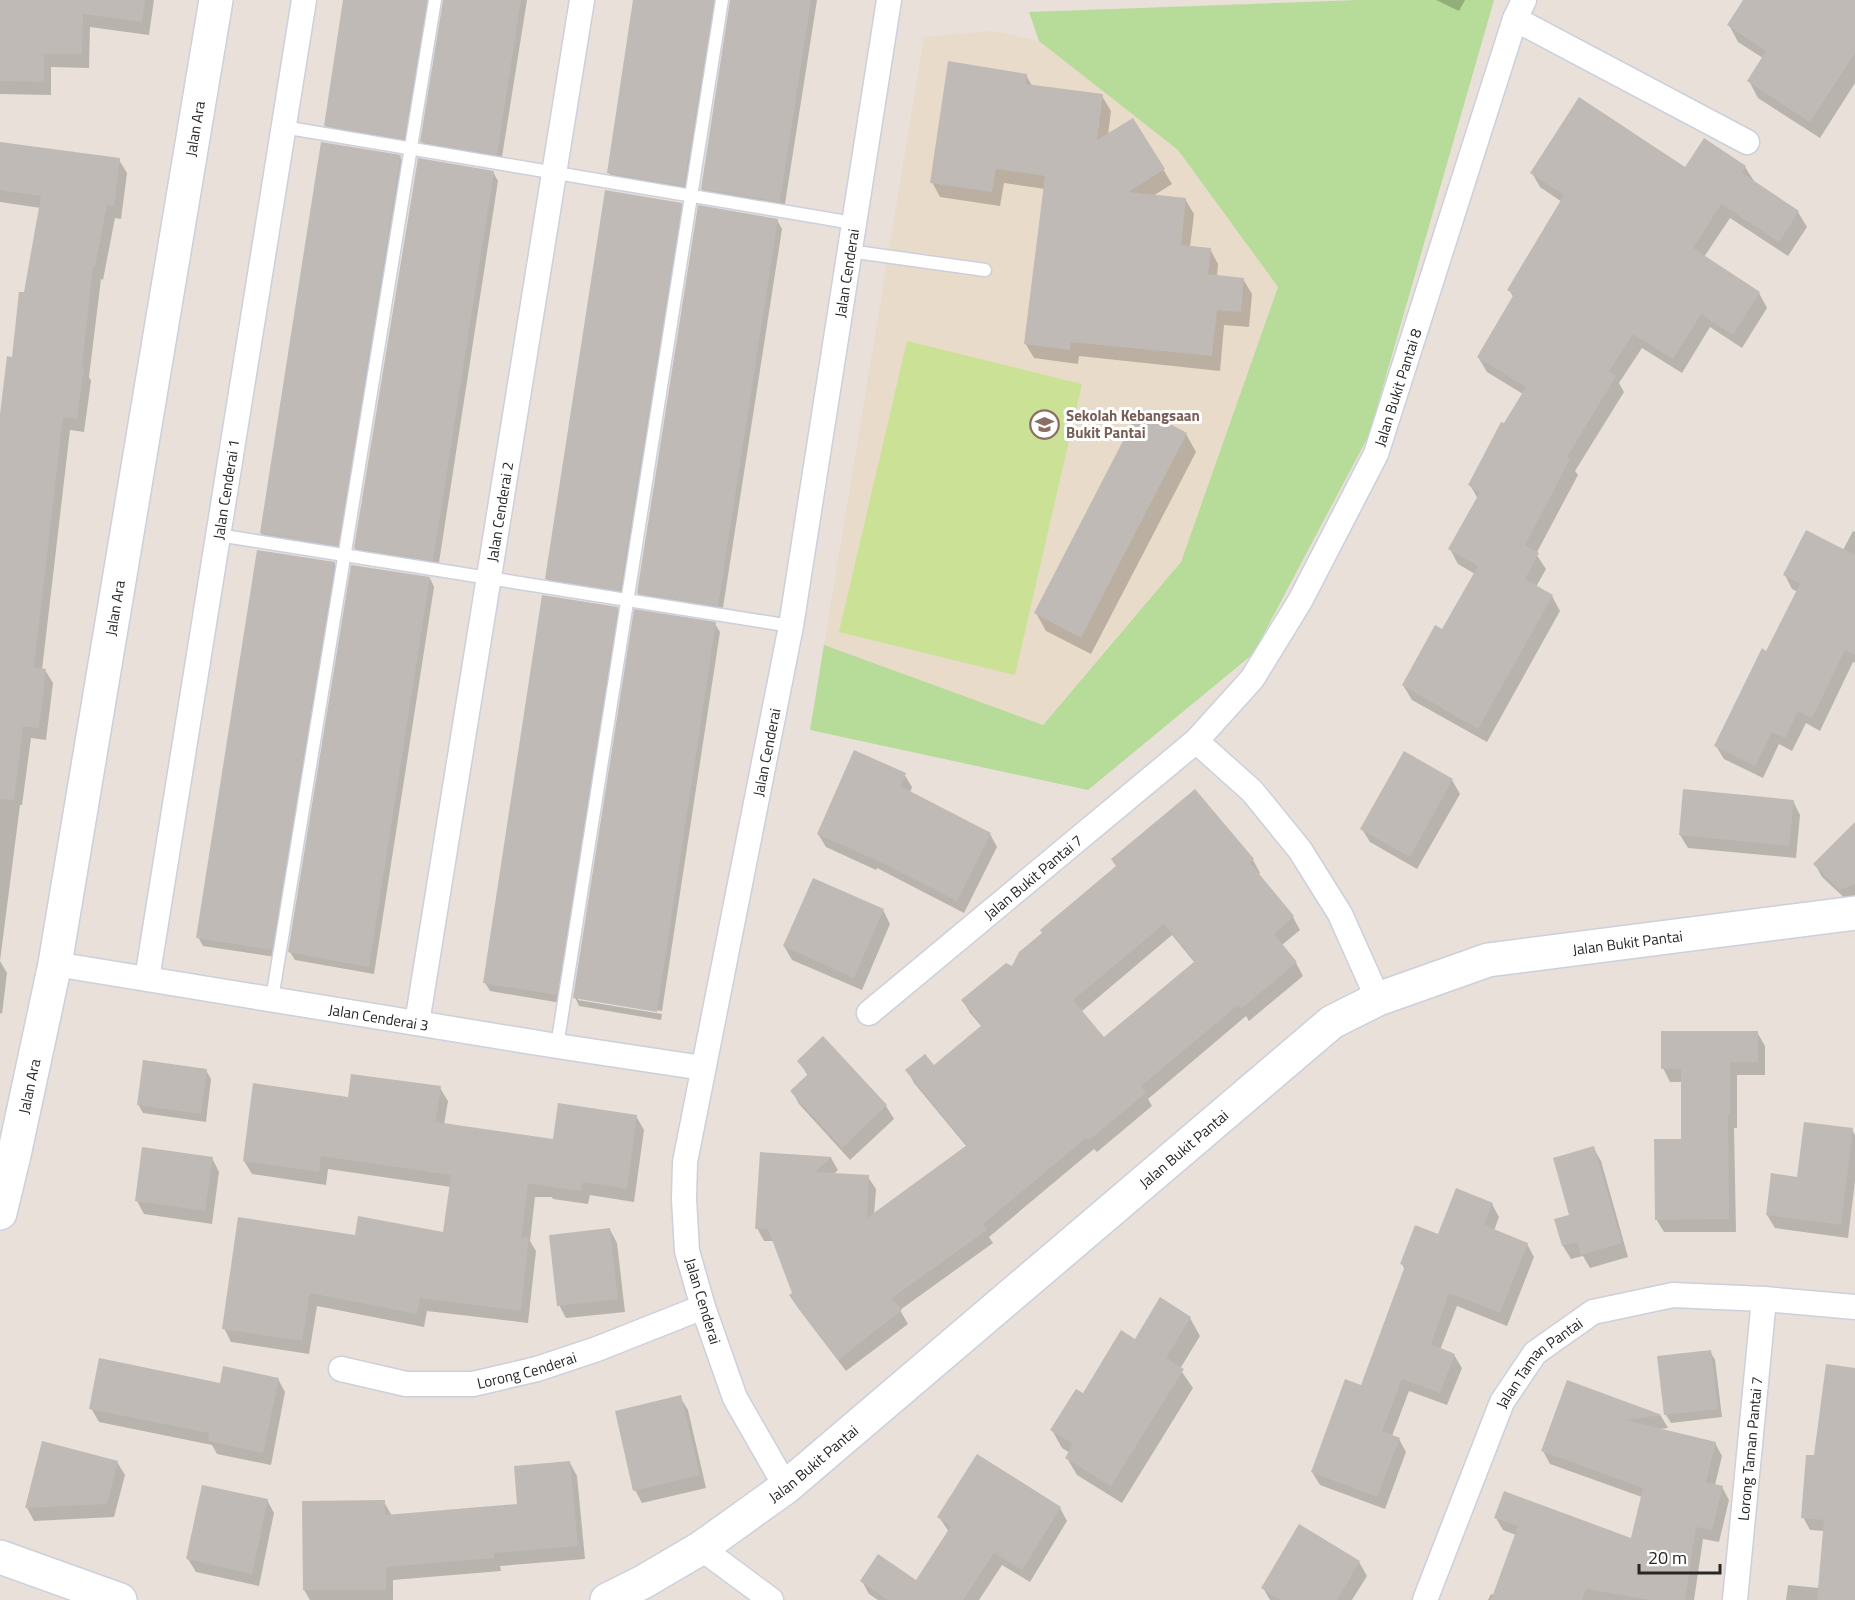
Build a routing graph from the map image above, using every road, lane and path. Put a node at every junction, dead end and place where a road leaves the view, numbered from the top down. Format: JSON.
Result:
{"nodes":[{"id":1,"x":216,"y":0,"type":"edge"},
{"id":2,"x":304,"y":0,"type":"edge"},
{"id":3,"x":435,"y":0,"type":"edge"},
{"id":4,"x":582,"y":0,"type":"edge"},
{"id":5,"x":722,"y":0,"type":"edge"},
{"id":6,"x":890,"y":0,"type":"edge"},
{"id":7,"x":1519,"y":9,"type":"edge"},
{"id":8,"x":283,"y":127,"type":"junction"},
{"id":9,"x":1747,"y":142,"type":"dead end"},
{"id":10,"x":410,"y":148,"type":"junction"},
{"id":11,"x":554,"y":173,"type":"junction"},
{"id":12,"x":691,"y":196,"type":"junction"},
{"id":13,"x":853,"y":223,"type":"junction"},
{"id":14,"x":849,"y":251,"type":"junction"},
{"id":15,"x":985,"y":270,"type":"dead end"},
{"id":16,"x":218,"y":535,"type":"junction"},
{"id":17,"x":345,"y":555,"type":"junction"},
{"id":18,"x":489,"y":577,"type":"junction"},
{"id":19,"x":627,"y":600,"type":"junction"},
{"id":20,"x":791,"y":626,"type":"junction"},
{"id":21,"x":1196,"y":741,"type":"junction"},
{"id":22,"x":1855,"y":913,"type":"edge"},
{"id":23,"x":55,"y":964,"type":"junction"},
{"id":24,"x":147,"y":979,"type":"junction"},
{"id":25,"x":273,"y":999,"type":"junction"},
{"id":26,"x":1378,"y":999,"type":"junction"},
{"id":27,"x":869,"y":1013,"type":"dead end"},
{"id":28,"x":417,"y":1023,"type":"junction"},
{"id":29,"x":556,"y":1046,"type":"junction"},
{"id":30,"x":703,"y":1068,"type":"junction"},
{"id":31,"x":0,"y":1213,"type":"edge"},
{"id":32,"x":1764,"y":1299,"type":"junction"},
{"id":33,"x":703,"y":1307,"type":"junction"},
{"id":34,"x":1855,"y":1307,"type":"edge"},
{"id":35,"x":342,"y":1369,"type":"dead end"},
{"id":36,"x":786,"y":1487,"type":"junction"},
{"id":37,"x":701,"y":1548,"type":"junction"},
{"id":38,"x":0,"y":1557,"type":"edge"},
{"id":39,"x":120,"y":1600,"type":"edge"},
{"id":40,"x":607,"y":1600,"type":"edge"},
{"id":41,"x":771,"y":1600,"type":"edge"},
{"id":42,"x":1425,"y":1600,"type":"edge"},
{"id":43,"x":1735,"y":1600,"type":"edge"}],
"edges":[{"from":1,"to":23,"type":"street","name":"Jalan Ara"},
{"from":2,"to":8,"type":"street","name":"Jalan Cenderai 1"},
{"from":3,"to":10,"type":"lane"},
{"from":4,"to":11,"type":"street","name":"Jalan Cenderai 2"},
{"from":5,"to":12,"type":"lane"},
{"from":6,"to":13,"type":"street","name":"Jalan Cenderai"},
{"from":7,"to":9,"type":"street"},
{"from":7,"to":21,"type":"street","name":"Jalan Bukit Pantai 8"},
{"from":8,"to":10,"type":"lane"},
{"from":8,"to":16,"type":"street","name":"Jalan Cenderai 1"},
{"from":10,"to":11,"type":"lane"},
{"from":10,"to":17,"type":"lane"},
{"from":11,"to":12,"type":"lane"},
{"from":11,"to":18,"type":"street","name":"Jalan Cenderai 2"},
{"from":12,"to":13,"type":"lane"},
{"from":12,"to":19,"type":"lane"},
{"from":13,"to":14,"type":"street","name":"Jalan Cenderai"},
{"from":14,"to":15,"type":"lane"},
{"from":14,"to":20,"type":"street","name":"Jalan Cenderai"},
{"from":16,"to":17,"type":"lane"},
{"from":16,"to":24,"type":"street","name":"Jalan Cenderai 1"},
{"from":17,"to":18,"type":"lane"},
{"from":17,"to":25,"type":"lane"},
{"from":18,"to":19,"type":"lane"},
{"from":18,"to":28,"type":"street","name":"Jalan Cenderai 2"},
{"from":19,"to":20,"type":"lane"},
{"from":19,"to":29,"type":"lane"},
{"from":20,"to":30,"type":"street","name":"Jalan Cenderai"},
{"from":21,"to":26,"type":"street"},
{"from":21,"to":27,"type":"street","name":"Jalan Bukit Pantai 7"},
{"from":22,"to":26,"type":"street","name":"Jalan Bukit Pantai"},
{"from":23,"to":24,"type":"street","name":"Jalan Cenderai 3"},
{"from":23,"to":31,"type":"street","name":"Jalan Ara"},
{"from":24,"to":25,"type":"street","name":"Jalan Cenderai 3"},
{"from":25,"to":28,"type":"street","name":"Jalan Cenderai 3"},
{"from":26,"to":36,"type":"street","name":"Jalan Bukit Pantai"},
{"from":28,"to":29,"type":"street","name":"Jalan Cenderai 3"},
{"from":29,"to":30,"type":"street","name":"Jalan Cenderai 3"},
{"from":30,"to":33,"type":"street","name":"Jalan Cenderai"},
{"from":32,"to":34,"type":"street","name":"Jalan Taman Pantai"},
{"from":32,"to":42,"type":"street","name":"Jalan Taman Pantai"},
{"from":32,"to":43,"type":"street","name":"Lorong Taman Pantai 7"},
{"from":33,"to":35,"type":"street","name":"Lorong Cenderai"},
{"from":33,"to":36,"type":"street","name":"Jalan Cenderai"},
{"from":36,"to":37,"type":"street","name":"Jalan Bukit Pantai"},
{"from":37,"to":40,"type":"street","name":"Jalan Bukit Pantai"},
{"from":37,"to":41,"type":"street"},
{"from":38,"to":39,"type":"street"}]}
